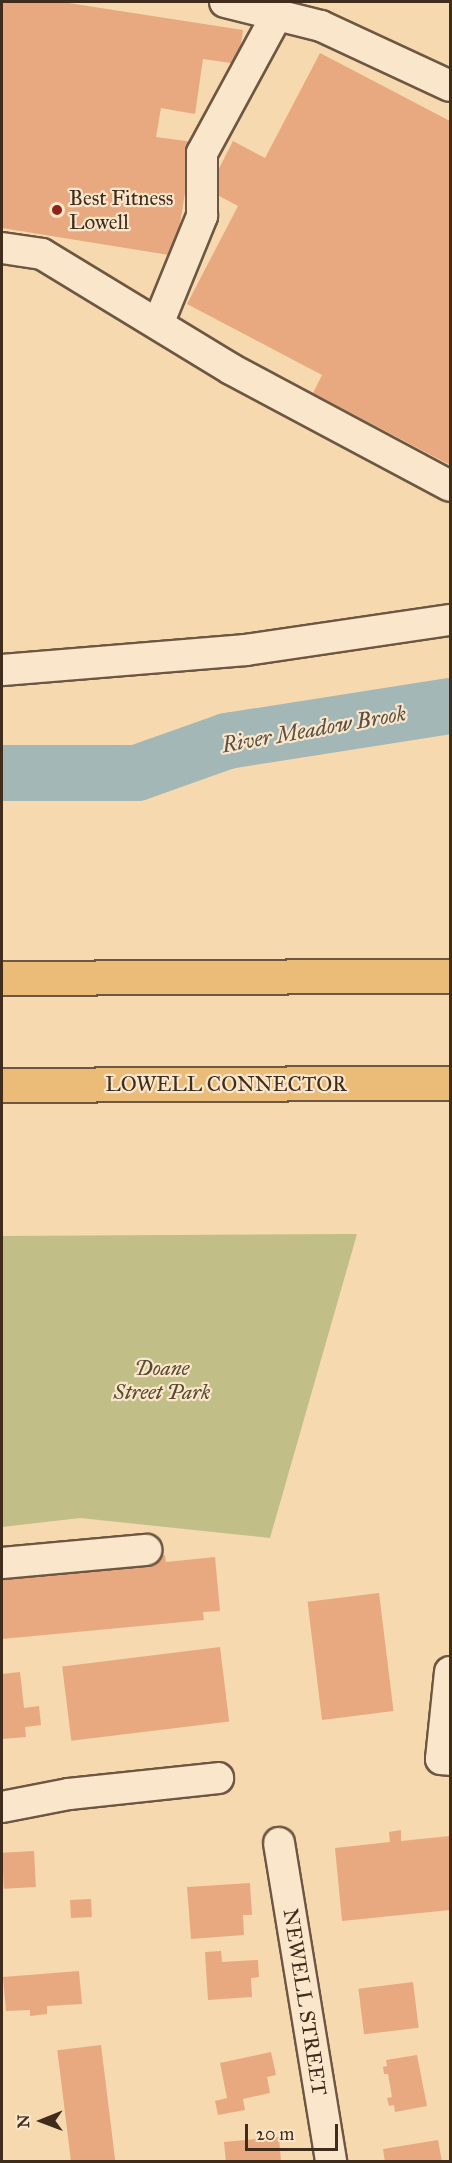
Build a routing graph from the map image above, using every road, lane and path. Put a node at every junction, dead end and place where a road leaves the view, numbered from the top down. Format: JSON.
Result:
{"nodes":[{"id":1,"x":225,"y":2,"type":"edge"},
{"id":2,"x":277,"y":15,"type":"junction"},
{"id":3,"x":450,"y":86,"type":"edge"},
{"id":4,"x":2,"y":248,"type":"edge"},
{"id":5,"x":158,"y":324,"type":"junction"},
{"id":6,"x":450,"y":486,"type":"edge"},
{"id":7,"x":450,"y":620,"type":"edge"},
{"id":8,"x":2,"y":670,"type":"edge"},
{"id":9,"x":450,"y":976,"type":"edge"},
{"id":10,"x":2,"y":978,"type":"edge"},
{"id":11,"x":450,"y":1083,"type":"edge"},
{"id":12,"x":2,"y":1085,"type":"edge"},
{"id":13,"x":146,"y":1550,"type":"dead end"},
{"id":14,"x":2,"y":1563,"type":"edge"},
{"id":15,"x":450,"y":1672,"type":"edge"},
{"id":16,"x":450,"y":1760,"type":"edge"},
{"id":17,"x":218,"y":1778,"type":"dead end"},
{"id":18,"x":2,"y":1807,"type":"edge"},
{"id":19,"x":279,"y":1843,"type":"dead end"},
{"id":20,"x":331,"y":2162,"type":"edge"}],
"edges":[{"from":1,"to":2,"type":"street"},
{"from":2,"to":3,"type":"street"},
{"from":2,"to":5,"type":"street"},
{"from":4,"to":5,"type":"street"},
{"from":5,"to":6,"type":"street"},
{"from":7,"to":8,"type":"street"},
{"from":9,"to":10,"type":"highway"},
{"from":11,"to":12,"type":"highway","name":"LOWELL CONNECTOR"},
{"from":13,"to":14,"type":"street"},
{"from":15,"to":16,"type":"street"},
{"from":17,"to":18,"type":"street"},
{"from":19,"to":20,"type":"street","name":"NEWELL STREET"}]}
